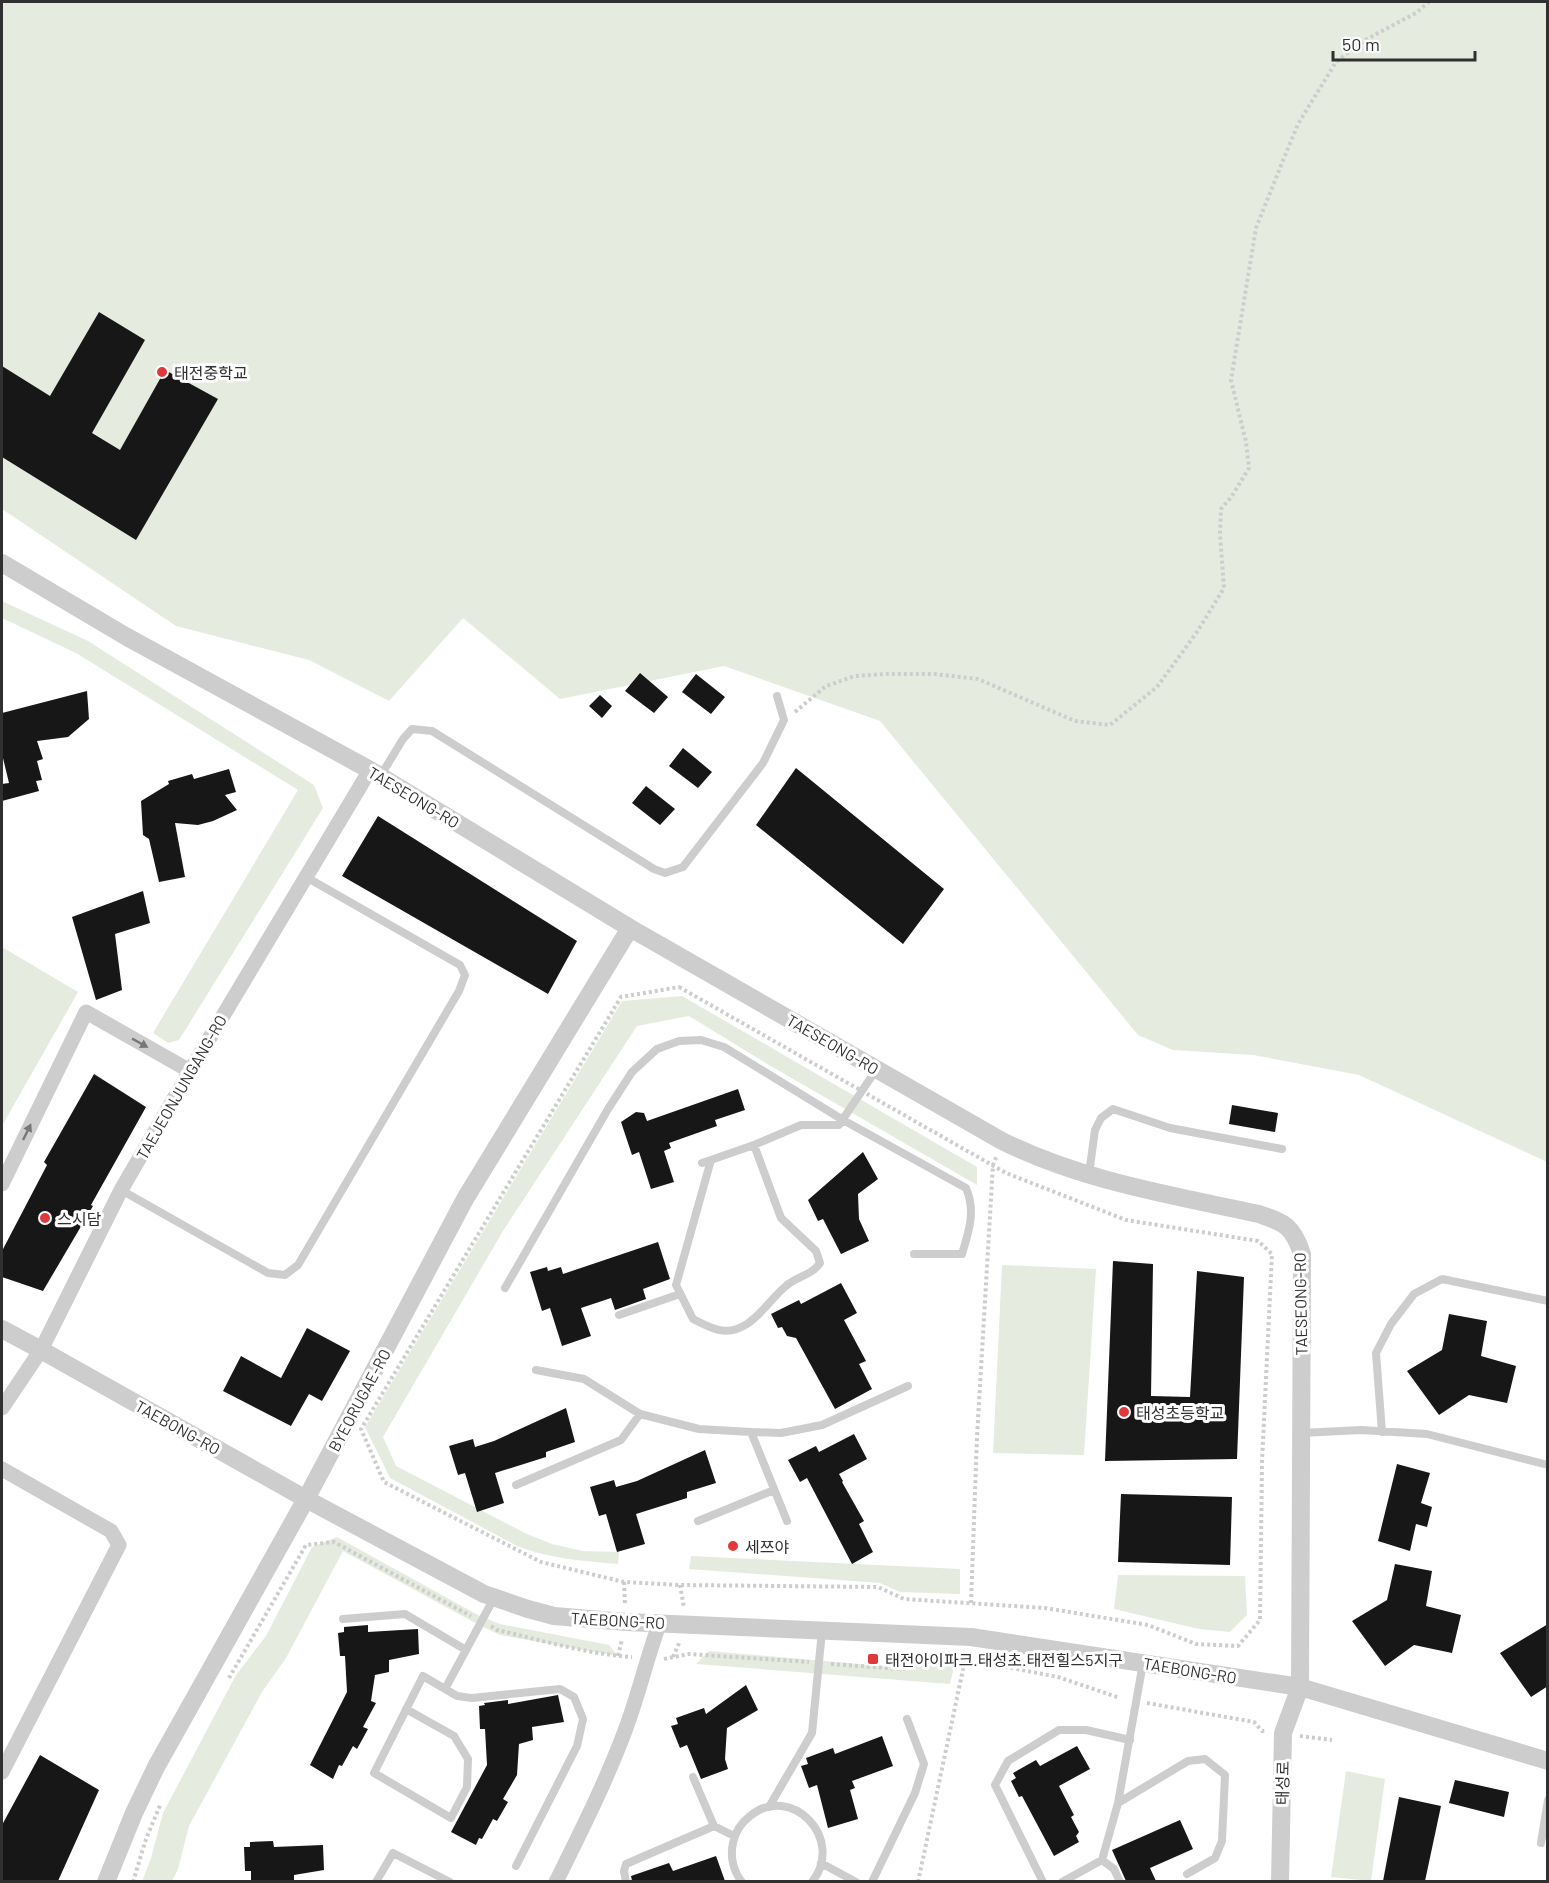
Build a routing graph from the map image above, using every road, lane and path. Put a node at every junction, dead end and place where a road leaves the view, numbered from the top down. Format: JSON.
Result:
{"nodes":[{"id":1,"x":1429,"y":2,"type":"edge"},
{"id":2,"x":2,"y":563,"type":"edge"},
{"id":3,"x":777,"y":696,"type":"dead end"},
{"id":4,"x":784,"y":720,"type":"junction"},
{"id":5,"x":375,"y":773,"type":"junction"},
{"id":6,"x":306,"y":877,"type":"junction"},
{"id":7,"x":630,"y":928,"type":"junction"},
{"id":8,"x":877,"y":1069,"type":"junction"},
{"id":9,"x":190,"y":1071,"type":"junction"},
{"id":10,"x":862,"y":1091,"type":"junction"},
{"id":11,"x":843,"y":1120,"type":"junction"},
{"id":12,"x":1002,"y":1141,"type":"junction"},
{"id":13,"x":754,"y":1145,"type":"junction"},
{"id":14,"x":1282,"y":1149,"type":"dead end"},
{"id":15,"x":711,"y":1161,"type":"junction"},
{"id":16,"x":702,"y":1163,"type":"dead end"},
{"id":17,"x":993,"y":1165,"type":"junction"},
{"id":18,"x":1089,"y":1175,"type":"junction"},
{"id":19,"x":2,"y":1184,"type":"edge"},
{"id":20,"x":121,"y":1190,"type":"junction"},
{"id":21,"x":914,"y":1254,"type":"dead end"},
{"id":22,"x":505,"y":1288,"type":"dead end"},
{"id":23,"x":680,"y":1294,"type":"junction"},
{"id":24,"x":1548,"y":1301,"type":"edge"},
{"id":25,"x":620,"y":1315,"type":"dead end"},
{"id":26,"x":2,"y":1329,"type":"edge"},
{"id":27,"x":41,"y":1350,"type":"junction"},
{"id":28,"x":536,"y":1371,"type":"dead end"},
{"id":29,"x":908,"y":1386,"type":"dead end"},
{"id":30,"x":2,"y":1408,"type":"edge"},
{"id":31,"x":640,"y":1414,"type":"junction"},
{"id":32,"x":751,"y":1432,"type":"junction"},
{"id":33,"x":1382,"y":1432,"type":"junction"},
{"id":34,"x":1301,"y":1433,"type":"junction"},
{"id":35,"x":1548,"y":1466,"type":"edge"},
{"id":36,"x":2,"y":1469,"type":"edge"},
{"id":37,"x":516,"y":1485,"type":"dead end"},
{"id":38,"x":774,"y":1490,"type":"junction"},
{"id":39,"x":306,"y":1499,"type":"junction"},
{"id":40,"x":698,"y":1521,"type":"dead end"},
{"id":41,"x":787,"y":1521,"type":"dead end"},
{"id":42,"x":495,"y":1597,"type":"junction"},
{"id":43,"x":971,"y":1603,"type":"junction"},
{"id":44,"x":343,"y":1619,"type":"dead end"},
{"id":45,"x":481,"y":1621,"type":"junction"},
{"id":46,"x":660,"y":1622,"type":"junction"},
{"id":47,"x":822,"y":1630,"type":"junction"},
{"id":48,"x":466,"y":1650,"type":"junction"},
{"id":49,"x":618,"y":1656,"type":"dead end"},
{"id":50,"x":965,"y":1660,"type":"dead end"},
{"id":51,"x":981,"y":1662,"type":"dead end"},
{"id":52,"x":1143,"y":1663,"type":"junction"},
{"id":53,"x":225,"y":1685,"type":"dead end"},
{"id":54,"x":1300,"y":1687,"type":"junction"},
{"id":55,"x":445,"y":1689,"type":"junction"},
{"id":56,"x":1120,"y":1698,"type":"dead end"},
{"id":57,"x":1142,"y":1702,"type":"dead end"},
{"id":58,"x":406,"y":1709,"type":"junction"},
{"id":59,"x":907,"y":1719,"type":"dead end"},
{"id":60,"x":1262,"y":1731,"type":"dead end"},
{"id":61,"x":1130,"y":1740,"type":"junction"},
{"id":62,"x":1548,"y":1761,"type":"edge"},
{"id":63,"x":2,"y":1772,"type":"edge"},
{"id":64,"x":693,"y":1777,"type":"dead end"},
{"id":65,"x":164,"y":1797,"type":"dead end"},
{"id":66,"x":1548,"y":1800,"type":"edge"},
{"id":67,"x":1118,"y":1803,"type":"junction"},
{"id":68,"x":769,"y":1807,"type":"junction"},
{"id":69,"x":714,"y":1826,"type":"junction"},
{"id":70,"x":734,"y":1836,"type":"junction"},
{"id":71,"x":1541,"y":1843,"type":"dead end"},
{"id":72,"x":1102,"y":1860,"type":"junction"},
{"id":73,"x":821,"y":1863,"type":"junction"},
{"id":74,"x":516,"y":1866,"type":"dead end"},
{"id":75,"x":1187,"y":1874,"type":"dead end"},
{"id":76,"x":106,"y":1881,"type":"edge"},
{"id":77,"x":133,"y":1881,"type":"edge"},
{"id":78,"x":376,"y":1881,"type":"edge"},
{"id":79,"x":450,"y":1881,"type":"edge"},
{"id":80,"x":556,"y":1881,"type":"edge"},
{"id":81,"x":626,"y":1881,"type":"edge"},
{"id":82,"x":742,"y":1881,"type":"edge"},
{"id":83,"x":812,"y":1881,"type":"edge"},
{"id":84,"x":856,"y":1881,"type":"edge"},
{"id":85,"x":872,"y":1881,"type":"edge"},
{"id":86,"x":918,"y":1881,"type":"edge"},
{"id":87,"x":1043,"y":1881,"type":"edge"},
{"id":88,"x":1062,"y":1881,"type":"edge"},
{"id":89,"x":1120,"y":1881,"type":"edge"},
{"id":90,"x":1280,"y":1881,"type":"edge"}],
"edges":[{"from":1,"to":4,"type":"path"},
{"from":2,"to":5,"type":"street","name":"TAESEONG-RO"},
{"from":3,"to":4,"type":"lane"},
{"from":4,"to":5,"type":"lane"},
{"from":5,"to":6,"type":"street","name":"TAEJEONJUNGANG-RO"},
{"from":5,"to":7,"type":"street","name":"TAESEONG-RO"},
{"from":6,"to":9,"type":"street","name":"TAEJEONJUNGANG-RO"},
{"from":6,"to":20,"type":"lane"},
{"from":7,"to":8,"type":"street","name":"TAESEONG-RO"},
{"from":7,"to":39,"type":"street","name":"BYEORUGAE-RO"},
{"from":8,"to":10,"type":"lane"},
{"from":8,"to":12,"type":"street","name":"TAESEONG-RO"},
{"from":19,"to":9,"type":"street","one_way":true},
{"from":9,"to":20,"type":"street","name":"TAEJEONJUNGANG-RO"},
{"from":10,"to":11,"type":"lane"},
{"from":10,"to":17,"type":"path"},
{"from":10,"to":43,"type":"path"},
{"from":11,"to":13,"type":"lane"},
{"from":11,"to":21,"type":"lane"},
{"from":11,"to":22,"type":"lane"},
{"from":12,"to":17,"type":"path"},
{"from":12,"to":18,"type":"street","name":"TAESEONG-RO"},
{"from":13,"to":15,"type":"lane"},
{"from":13,"to":23,"type":"lane"},
{"from":14,"to":18,"type":"lane"},
{"from":15,"to":16,"type":"lane"},
{"from":15,"to":23,"type":"lane"},
{"from":17,"to":43,"type":"path"},
{"from":17,"to":43,"type":"path"},
{"from":18,"to":34,"type":"street","name":"TAESEONG-RO"},
{"from":20,"to":27,"type":"street","name":"TAEJEONJUNGANG-RO"},
{"from":23,"to":25,"type":"lane"},
{"from":24,"to":33,"type":"lane"},
{"from":26,"to":27,"type":"street","name":"TAEBONG-RO"},
{"from":27,"to":30,"type":"street","name":"TAEJEONJUNGANG-RO"},
{"from":27,"to":39,"type":"street","name":"TAEBONG-RO"},
{"from":28,"to":31,"type":"lane"},
{"from":29,"to":32,"type":"lane"},
{"from":31,"to":32,"type":"lane"},
{"from":31,"to":37,"type":"lane"},
{"from":32,"to":38,"type":"lane"},
{"from":33,"to":34,"type":"lane"},
{"from":33,"to":35,"type":"lane"},
{"from":34,"to":54,"type":"street","name":"TAESEONG-RO"},
{"from":36,"to":63,"type":"street"},
{"from":38,"to":40,"type":"lane"},
{"from":38,"to":41,"type":"lane"},
{"from":39,"to":42,"type":"street","name":"TAEBONG-RO"},
{"from":39,"to":76,"type":"street","name":"BYEORUGAE-RO"},
{"from":42,"to":45,"type":"lane"},
{"from":42,"to":46,"type":"street","name":"TAEBONG-RO"},
{"from":44,"to":48,"type":"lane"},
{"from":45,"to":48,"type":"lane"},
{"from":45,"to":49,"type":"path"},
{"from":45,"to":53,"type":"path"},
{"from":46,"to":47,"type":"street","name":"TAEBONG-RO"},
{"from":46,"to":80,"type":"street"},
{"from":47,"to":52,"type":"street","name":"TAEBONG-RO"},
{"from":47,"to":68,"type":"lane"},
{"from":48,"to":55,"type":"lane"},
{"from":50,"to":86,"type":"path"},
{"from":51,"to":56,"type":"path"},
{"from":52,"to":54,"type":"street","name":"TAEBONG-RO"},
{"from":52,"to":61,"type":"lane"},
{"from":54,"to":62,"type":"street","name":"TAEBONG-RO"},
{"from":54,"to":90,"type":"street","name":"태성로"},
{"from":55,"to":58,"type":"lane"},
{"from":55,"to":74,"type":"lane"},
{"from":57,"to":60,"type":"path"},
{"from":58,"to":58,"type":"lane"},
{"from":59,"to":85,"type":"lane"},
{"from":61,"to":67,"type":"lane"},
{"from":61,"to":87,"type":"lane"},
{"from":64,"to":69,"type":"lane"},
{"from":65,"to":77,"type":"path"},
{"from":66,"to":71,"type":"lane"},
{"from":67,"to":72,"type":"lane"},
{"from":67,"to":75,"type":"lane"},
{"from":68,"to":70,"type":"lane"},
{"from":68,"to":73,"type":"lane"},
{"from":69,"to":70,"type":"lane"},
{"from":69,"to":81,"type":"lane"},
{"from":70,"to":82,"type":"lane"},
{"from":72,"to":88,"type":"lane"},
{"from":72,"to":89,"type":"lane"},
{"from":73,"to":83,"type":"lane"},
{"from":73,"to":84,"type":"lane"},
{"from":78,"to":79,"type":"lane"}]}
